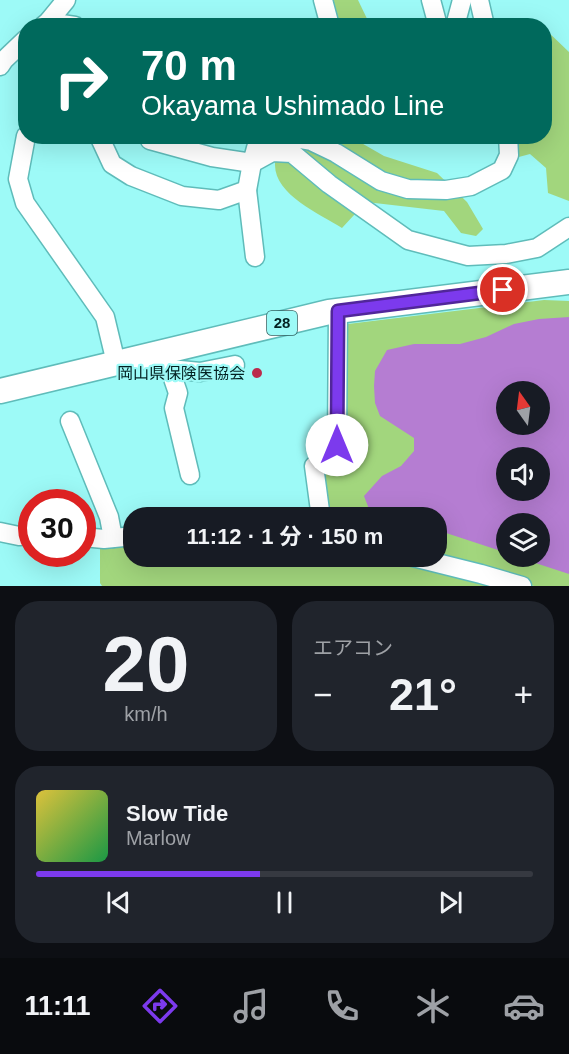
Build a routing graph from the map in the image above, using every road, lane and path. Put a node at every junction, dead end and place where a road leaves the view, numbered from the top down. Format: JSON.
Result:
{"nodes":[{"id":1,"x":66,"y":0,"type":"edge"},
{"id":2,"x":323,"y":0,"type":"edge"},
{"id":3,"x":431,"y":0,"type":"edge"},
{"id":4,"x":462,"y":0,"type":"edge"},
{"id":5,"x":479,"y":0,"type":"edge"},
{"id":6,"x":51,"y":18,"type":"edge"},
{"id":7,"x":328,"y":18,"type":"edge"},
{"id":8,"x":436,"y":18,"type":"edge"},
{"id":9,"x":457,"y":18,"type":"edge"},
{"id":10,"x":483,"y":18,"type":"edge"},
{"id":11,"x":18,"y":47,"type":"edge"},
{"id":12,"x":0,"y":66,"type":"edge"},
{"id":13,"x":24,"y":144,"type":"edge"},
{"id":14,"x":103,"y":144,"type":"edge"},
{"id":15,"x":165,"y":144,"type":"edge"},
{"id":16,"x":262,"y":144,"type":"edge"},
{"id":17,"x":317,"y":144,"type":"edge"},
{"id":18,"x":508,"y":144,"type":"edge"},
{"id":19,"x":252,"y":163,"type":"junction"},
{"id":20,"x":247,"y":190,"type":"junction"},
{"id":21,"x":569,"y":227,"type":"edge"},
{"id":22,"x":255,"y":257,"type":"dead end"},
{"id":23,"x":569,"y":282,"type":"edge"},
{"id":24,"x":338,"y":311,"type":"junction"},
{"id":25,"x":167,"y":360,"type":"junction"},
{"id":26,"x":116,"y":363,"type":"junction"},
{"id":27,"x":235,"y":365,"type":"dead end"},
{"id":28,"x":0,"y":391,"type":"edge"},
{"id":29,"x":70,"y":421,"type":"dead end"},
{"id":30,"x":190,"y":475,"type":"dead end"},
{"id":31,"x":320,"y":507,"type":"edge"},
{"id":32,"x":0,"y":532,"type":"edge"},
{"id":33,"x":18,"y":536,"type":"edge"},
{"id":34,"x":123,"y":537,"type":"edge"},
{"id":35,"x":113,"y":538,"type":"junction"},
{"id":36,"x":96,"y":539,"type":"edge"},
{"id":37,"x":447,"y":566,"type":"edge"},
{"id":38,"x":522,"y":586,"type":"edge"}],
"edges":[{"from":1,"to":6,"type":"street"},
{"from":2,"to":7,"type":"street"},
{"from":3,"to":8,"type":"street"},
{"from":4,"to":9,"type":"street"},
{"from":5,"to":10,"type":"street"},
{"from":11,"to":12,"type":"street"},
{"from":13,"to":26,"type":"street"},
{"from":14,"to":20,"type":"street"},
{"from":15,"to":19,"type":"street"},
{"from":16,"to":19,"type":"street"},
{"from":17,"to":18,"type":"street"},
{"from":19,"to":20,"type":"street"},
{"from":19,"to":21,"type":"street"},
{"from":20,"to":22,"type":"street"},
{"from":23,"to":24,"type":"main road","number":"28"},
{"from":24,"to":25,"type":"main road","number":"28"},
{"from":24,"to":31,"type":"street"},
{"from":25,"to":26,"type":"main road","number":"28"},
{"from":25,"to":27,"type":"street"},
{"from":25,"to":30,"type":"street"},
{"from":26,"to":28,"type":"main road","number":"28"},
{"from":29,"to":35,"type":"street"},
{"from":32,"to":33,"type":"street"},
{"from":34,"to":35,"type":"street"},
{"from":35,"to":36,"type":"street"},
{"from":37,"to":38,"type":"street"}]}
